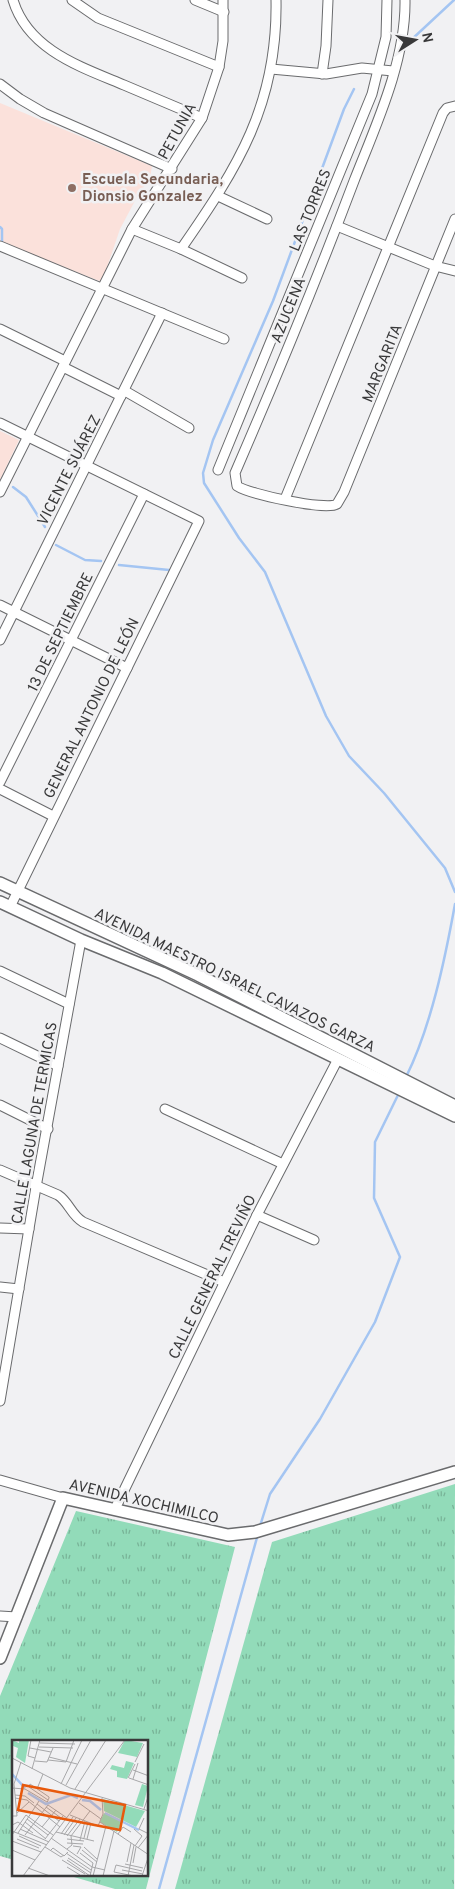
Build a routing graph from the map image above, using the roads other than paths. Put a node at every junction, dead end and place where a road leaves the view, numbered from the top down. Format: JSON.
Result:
{"nodes":[{"id":1,"x":13,"y":0,"type":"edge"},
{"id":2,"x":72,"y":0,"type":"edge"},
{"id":3,"x":195,"y":0,"type":"edge"},
{"id":4,"x":223,"y":0,"type":"edge"},
{"id":5,"x":276,"y":0,"type":"edge"},
{"id":6,"x":328,"y":0,"type":"edge"},
{"id":7,"x":387,"y":0,"type":"edge"},
{"id":8,"x":405,"y":0,"type":"edge"},
{"id":9,"x":224,"y":12,"type":"junction"},
{"id":10,"x":219,"y":67,"type":"junction"},
{"id":11,"x":271,"y":69,"type":"junction"},
{"id":12,"x":378,"y":69,"type":"junction"},
{"id":13,"x":393,"y":71,"type":"junction"},
{"id":14,"x":322,"y":74,"type":"junction"},
{"id":15,"x":0,"y":84,"type":"edge"},
{"id":16,"x":455,"y":106,"type":"edge"},
{"id":17,"x":202,"y":118,"type":"junction"},
{"id":18,"x":350,"y":148,"type":"junction"},
{"id":19,"x":365,"y":154,"type":"junction"},
{"id":20,"x":172,"y":169,"type":"junction"},
{"id":21,"x":218,"y":196,"type":"junction"},
{"id":22,"x":267,"y":219,"type":"dead end"},
{"id":23,"x":455,"y":219,"type":"edge"},
{"id":24,"x":337,"y":226,"type":"junction"},
{"id":25,"x":132,"y":229,"type":"junction"},
{"id":26,"x":0,"y":246,"type":"edge"},
{"id":27,"x":388,"y":247,"type":"junction"},
{"id":28,"x":182,"y":249,"type":"junction"},
{"id":29,"x":436,"y":266,"type":"junction"},
{"id":30,"x":455,"y":271,"type":"edge"},
{"id":31,"x":242,"y":278,"type":"dead end"},
{"id":32,"x":103,"y":288,"type":"junction"},
{"id":33,"x":162,"y":313,"type":"junction"},
{"id":34,"x":0,"y":329,"type":"edge"},
{"id":35,"x":224,"y":339,"type":"dead end"},
{"id":36,"x":64,"y":364,"type":"junction"},
{"id":37,"x":123,"y":393,"type":"junction"},
{"id":38,"x":0,"y":422,"type":"edge"},
{"id":39,"x":189,"y":428,"type":"dead end"},
{"id":40,"x":28,"y":436,"type":"junction"},
{"id":41,"x":231,"y":441,"type":"junction"},
{"id":42,"x":246,"y":448,"type":"junction"},
{"id":43,"x":86,"y":465,"type":"junction"},
{"id":44,"x":218,"y":470,"type":"dead end"},
{"id":45,"x":0,"y":492,"type":"edge"},
{"id":46,"x":144,"y":494,"type":"junction"},
{"id":47,"x":285,"y":499,"type":"junction"},
{"id":48,"x":326,"y":507,"type":"joint"},
{"id":49,"x":0,"y":605,"type":"edge"},
{"id":50,"x":14,"y":612,"type":"junction"},
{"id":51,"x":0,"y":640,"type":"edge"},
{"id":52,"x":71,"y":641,"type":"junction"},
{"id":53,"x":126,"y":668,"type":"junction"},
{"id":54,"x":0,"y":782,"type":"edge"},
{"id":55,"x":0,"y":788,"type":"edge"},
{"id":56,"x":53,"y":816,"type":"junction"},
{"id":57,"x":0,"y":883,"type":"edge"},
{"id":58,"x":16,"y":891,"type":"junction"},
{"id":59,"x":5,"y":905,"type":"edge"},
{"id":60,"x":81,"y":940,"type":"junction"},
{"id":61,"x":0,"y":971,"type":"edge"},
{"id":62,"x":69,"y":1004,"type":"junction"},
{"id":63,"x":0,"y":1038,"type":"edge"},
{"id":64,"x":338,"y":1058,"type":"junction"},
{"id":65,"x":58,"y":1066,"type":"junction"},
{"id":66,"x":390,"y":1078,"type":"junction"},
{"id":67,"x":419,"y":1093,"type":"junction"},
{"id":68,"x":0,"y":1105,"type":"edge"},
{"id":69,"x":455,"y":1106,"type":"edge"},
{"id":70,"x":166,"y":1110,"type":"dead end"},
{"id":71,"x":455,"y":1116,"type":"edge"},
{"id":72,"x":48,"y":1129,"type":"junction"},
{"id":73,"x":283,"y":1164,"type":"junction"},
{"id":74,"x":0,"y":1170,"type":"edge"},
{"id":75,"x":36,"y":1187,"type":"junction"},
{"id":76,"x":257,"y":1215,"type":"junction"},
{"id":77,"x":0,"y":1228,"type":"edge"},
{"id":78,"x":29,"y":1230,"type":"junction"},
{"id":79,"x":314,"y":1240,"type":"dead end"},
{"id":80,"x":224,"y":1282,"type":"junction"},
{"id":81,"x":0,"y":1287,"type":"edge"},
{"id":82,"x":19,"y":1289,"type":"junction"},
{"id":83,"x":5,"y":1347,"type":"edge"},
{"id":84,"x":0,"y":1401,"type":"edge"},
{"id":85,"x":455,"y":1472,"type":"edge"},
{"id":86,"x":0,"y":1480,"type":"edge"},
{"id":87,"x":63,"y":1498,"type":"junction"},
{"id":88,"x":115,"y":1509,"type":"junction"},
{"id":89,"x":0,"y":1616,"type":"edge"},
{"id":90,"x":17,"y":1617,"type":"junction"},
{"id":91,"x":0,"y":1658,"type":"edge"}],
"edges":[{"from":1,"to":17,"type":"street"},
{"from":2,"to":10,"type":"street"},
{"from":3,"to":9,"type":"street"},
{"from":4,"to":9,"type":"street","name":"PETUNIA"},
{"from":5,"to":11,"type":"street"},
{"from":6,"to":14,"type":"street"},
{"from":7,"to":12,"type":"street","name":"LAS TORRES"},
{"from":8,"to":13,"type":"street"},
{"from":9,"to":10,"type":"street","name":"PETUNIA"},
{"from":10,"to":17,"type":"street","name":"PETUNIA"},
{"from":11,"to":14,"type":"street"},
{"from":11,"to":21,"type":"street"},
{"from":12,"to":13,"type":"street"},
{"from":12,"to":14,"type":"street"},
{"from":12,"to":18,"type":"street","name":"LAS TORRES"},
{"from":13,"to":19,"type":"street","name":"AZUCENA"},
{"from":15,"to":20,"type":"street"},
{"from":16,"to":27,"type":"street"},
{"from":17,"to":20,"type":"street","name":"PETUNIA"},
{"from":18,"to":19,"type":"street"},
{"from":18,"to":41,"type":"street","name":"LAS TORRES"},
{"from":19,"to":24,"type":"street","name":"AZUCENA"},
{"from":20,"to":25,"type":"street","name":"PETUNIA"},
{"from":21,"to":22,"type":"street"},
{"from":21,"to":28,"type":"street"},
{"from":23,"to":29,"type":"street","name":"MARGARITA"},
{"from":24,"to":27,"type":"street"},
{"from":24,"to":42,"type":"street","name":"AZUCENA"},
{"from":25,"to":28,"type":"street"},
{"from":25,"to":32,"type":"street","name":"PETUNIA"},
{"from":26,"to":32,"type":"street"},
{"from":27,"to":29,"type":"street"},
{"from":27,"to":47,"type":"street"},
{"from":28,"to":31,"type":"street"},
{"from":29,"to":30,"type":"street"},
{"from":29,"to":48,"type":"street","name":"MARGARITA"},
{"from":32,"to":33,"type":"street"},
{"from":32,"to":36,"type":"street","name":"PETUNIA"},
{"from":33,"to":35,"type":"street"},
{"from":33,"to":37,"type":"street","name":"VICENTE SUÁREZ"},
{"from":34,"to":36,"type":"street"},
{"from":36,"to":37,"type":"street"},
{"from":36,"to":40,"type":"street","name":"PETUNIA"},
{"from":37,"to":39,"type":"street"},
{"from":37,"to":43,"type":"street","name":"VICENTE SUÁREZ"},
{"from":38,"to":40,"type":"street"},
{"from":40,"to":43,"type":"street"},
{"from":40,"to":45,"type":"street","name":"PETUNIA"},
{"from":41,"to":42,"type":"street"},
{"from":41,"to":44,"type":"street","name":"LAS TORRES"},
{"from":42,"to":47,"type":"street","name":"AZUCENA"},
{"from":43,"to":46,"type":"street"},
{"from":43,"to":50,"type":"street","name":"VICENTE SUÁREZ"},
{"from":46,"to":52,"type":"street","name":"13 DE SEPTIEMBRE"},
{"from":46,"to":53,"type":"street","name":"GENERAL ANTONIO DE LEÓN"},
{"from":47,"to":48,"type":"street","name":"AZUCENA"},
{"from":49,"to":50,"type":"street"},
{"from":50,"to":51,"type":"street","name":"VICENTE SUÁREZ"},
{"from":50,"to":52,"type":"street"},
{"from":52,"to":53,"type":"street"},
{"from":52,"to":54,"type":"street","name":"13 DE SEPTIEMBRE"},
{"from":53,"to":56,"type":"street","name":"GENERAL ANTONIO DE LEÓN"},
{"from":55,"to":56,"type":"street"},
{"from":56,"to":58,"type":"street","name":"GENERAL ANTONIO DE LEÓN"},
{"from":57,"to":58,"type":"main road","name":"AVENIDA MAESTRO ISRAEL CAVAZOS GARZA"},
{"from":58,"to":59,"type":"street","name":"GENERAL ANTONIO DE LEÓN"},
{"from":58,"to":66,"type":"main road","name":"AVENIDA MAESTRO ISRAEL CAVAZOS GARZA"},
{"from":59,"to":60,"type":"main road","name":"AVENIDA MAESTRO ISRAEL CAVAZOS GARZA"},
{"from":60,"to":62,"type":"street","name":"CALLE LAGUNA DE TERMICAS"},
{"from":60,"to":64,"type":"main road","name":"AVENIDA MAESTRO ISRAEL CAVAZOS GARZA"},
{"from":61,"to":62,"type":"street"},
{"from":62,"to":65,"type":"street","name":"CALLE LAGUNA DE TERMICAS"},
{"from":63,"to":65,"type":"street"},
{"from":64,"to":66,"type":"main road","name":"AVENIDA MAESTRO ISRAEL CAVAZOS GARZA"},
{"from":64,"to":73,"type":"street","name":"CALLE GENERAL TREVIÑO"},
{"from":65,"to":72,"type":"street","name":"CALLE LAGUNA DE TERMICAS"},
{"from":66,"to":67,"type":"main road","name":"AVENIDA MAESTRO ISRAEL CAVAZOS GARZA"},
{"from":67,"to":69,"type":"main road","name":"AVENIDA MAESTRO ISRAEL CAVAZOS GARZA"},
{"from":67,"to":71,"type":"main road","name":"AVENIDA MAESTRO ISRAEL CAVAZOS GARZA"},
{"from":68,"to":72,"type":"street"},
{"from":70,"to":73,"type":"street"},
{"from":72,"to":75,"type":"street","name":"CALLE LAGUNA DE TERMICAS"},
{"from":73,"to":76,"type":"street","name":"CALLE GENERAL TREVIÑO"},
{"from":74,"to":75,"type":"street"},
{"from":75,"to":78,"type":"street","name":"CALLE LAGUNA DE TERMICAS"},
{"from":75,"to":80,"type":"street"},
{"from":76,"to":79,"type":"street"},
{"from":76,"to":80,"type":"street","name":"CALLE GENERAL TREVIÑO"},
{"from":77,"to":78,"type":"street"},
{"from":78,"to":82,"type":"street","name":"CALLE LAGUNA DE TERMICAS"},
{"from":80,"to":88,"type":"street","name":"CALLE GENERAL TREVIÑO"},
{"from":81,"to":82,"type":"street"},
{"from":82,"to":83,"type":"street","name":"CALLE LAGUNA DE TERMICAS"},
{"from":83,"to":84,"type":"street","name":"CALLE LAGUNA DE TERMICAS"},
{"from":85,"to":88,"type":"main road","name":"AVENIDA XOCHIMILCO"},
{"from":86,"to":87,"type":"street","name":"AVENIDA XOCHIMILCO"},
{"from":87,"to":88,"type":"main road","name":"AVENIDA XOCHIMILCO"},
{"from":87,"to":90,"type":"main road"},
{"from":89,"to":90,"type":"street"},
{"from":90,"to":91,"type":"main road"}]}
